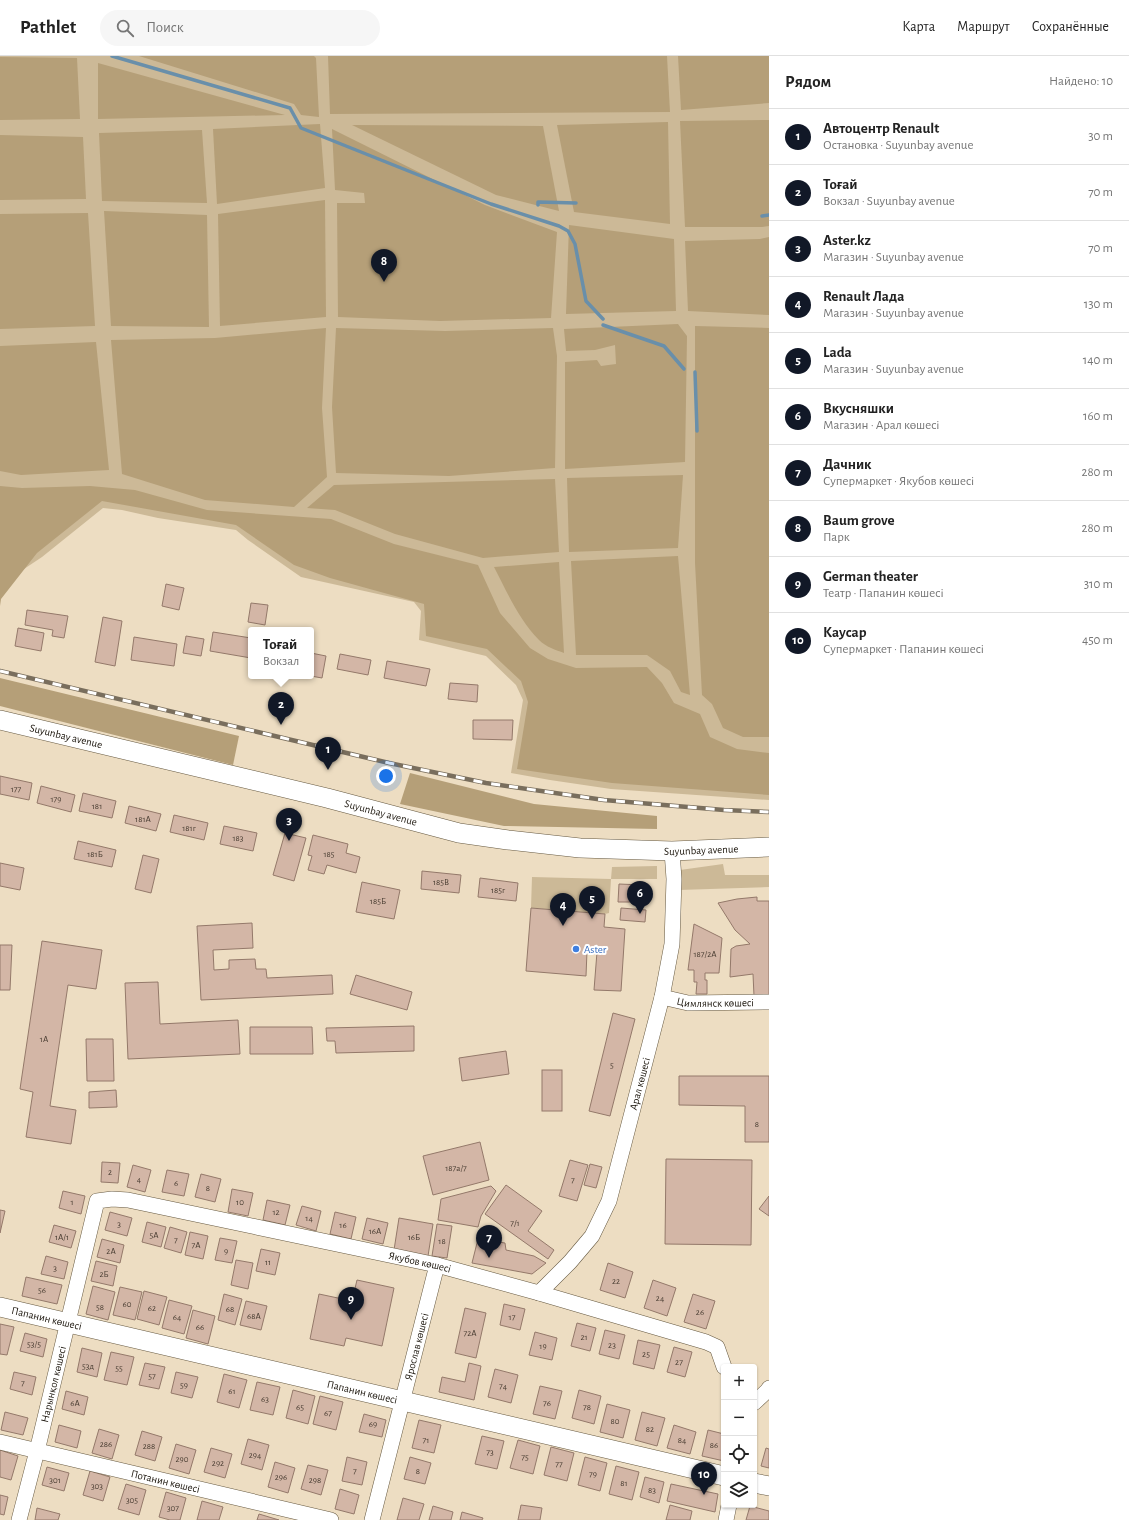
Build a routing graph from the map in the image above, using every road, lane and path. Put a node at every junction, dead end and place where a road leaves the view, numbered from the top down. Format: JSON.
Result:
{"nodes":[{"id":1,"x":0,"y":720,"type":"edge"},
{"id":2,"x":769,"y":847,"type":"edge"},
{"id":3,"x":672,"y":851,"type":"junction"},
{"id":4,"x":662,"y":997,"type":"junction"},
{"id":5,"x":769,"y":1002,"type":"edge"},
{"id":6,"x":97,"y":1201,"type":"joint"},
{"id":7,"x":437,"y":1266,"type":"junction"},
{"id":8,"x":540,"y":1293,"type":"junction"},
{"id":9,"x":0,"y":1307,"type":"edge"},
{"id":10,"x":67,"y":1323,"type":"junction"},
{"id":11,"x":723,"y":1364,"type":"edge"},
{"id":12,"x":768,"y":1389,"type":"edge"},
{"id":13,"x":402,"y":1400,"type":"junction"},
{"id":14,"x":757,"y":1400,"type":"edge"},
{"id":15,"x":0,"y":1442,"type":"edge"},
{"id":16,"x":37,"y":1451,"type":"junction"},
{"id":17,"x":721,"y":1475,"type":"edge"},
{"id":18,"x":757,"y":1484,"type":"edge"},
{"id":19,"x":769,"y":1486,"type":"edge"},
{"id":20,"x":728,"y":1508,"type":"edge"},
{"id":21,"x":19,"y":1520,"type":"edge"},
{"id":22,"x":332,"y":1520,"type":"edge"},
{"id":23,"x":372,"y":1520,"type":"edge"},
{"id":24,"x":726,"y":1520,"type":"edge"}],
"edges":[{"from":1,"to":3,"type":"main road","name":"Suyunbay avenue"},
{"from":2,"to":3,"type":"main road","name":"Suyunbay avenue"},
{"from":3,"to":4,"type":"street","name":"Арал көшесі"},
{"from":4,"to":5,"type":"street","name":"Цимлянск көшесі"},
{"from":4,"to":8,"type":"street","name":"Арал көшесі"},
{"from":6,"to":7,"type":"street","name":"Якубов көшесі"},
{"from":6,"to":10,"type":"street","name":"Нарынқол көшесі"},
{"from":7,"to":8,"type":"street","name":"Якубов көшесі"},
{"from":7,"to":13,"type":"street","name":"Ярослав көшесі"},
{"from":8,"to":11,"type":"street","name":"Якубов көшесі"},
{"from":9,"to":10,"type":"main road","name":"Папанин көшесі"},
{"from":10,"to":13,"type":"main road","name":"Папанин көшесі"},
{"from":10,"to":16,"type":"street","name":"Нарынқол көшесі"},
{"from":12,"to":14,"type":"street"},
{"from":13,"to":17,"type":"main road","name":"Папанин көшесі"},
{"from":13,"to":23,"type":"street","name":"Ярослав көшесі"},
{"from":15,"to":16,"type":"street","name":"Потанин көшесі"},
{"from":16,"to":21,"type":"street","name":"Нарынқол көшесі"},
{"from":16,"to":22,"type":"street","name":"Потанин көшесі"},
{"from":18,"to":19,"type":"main road"},
{"from":20,"to":24,"type":"street"}]}
